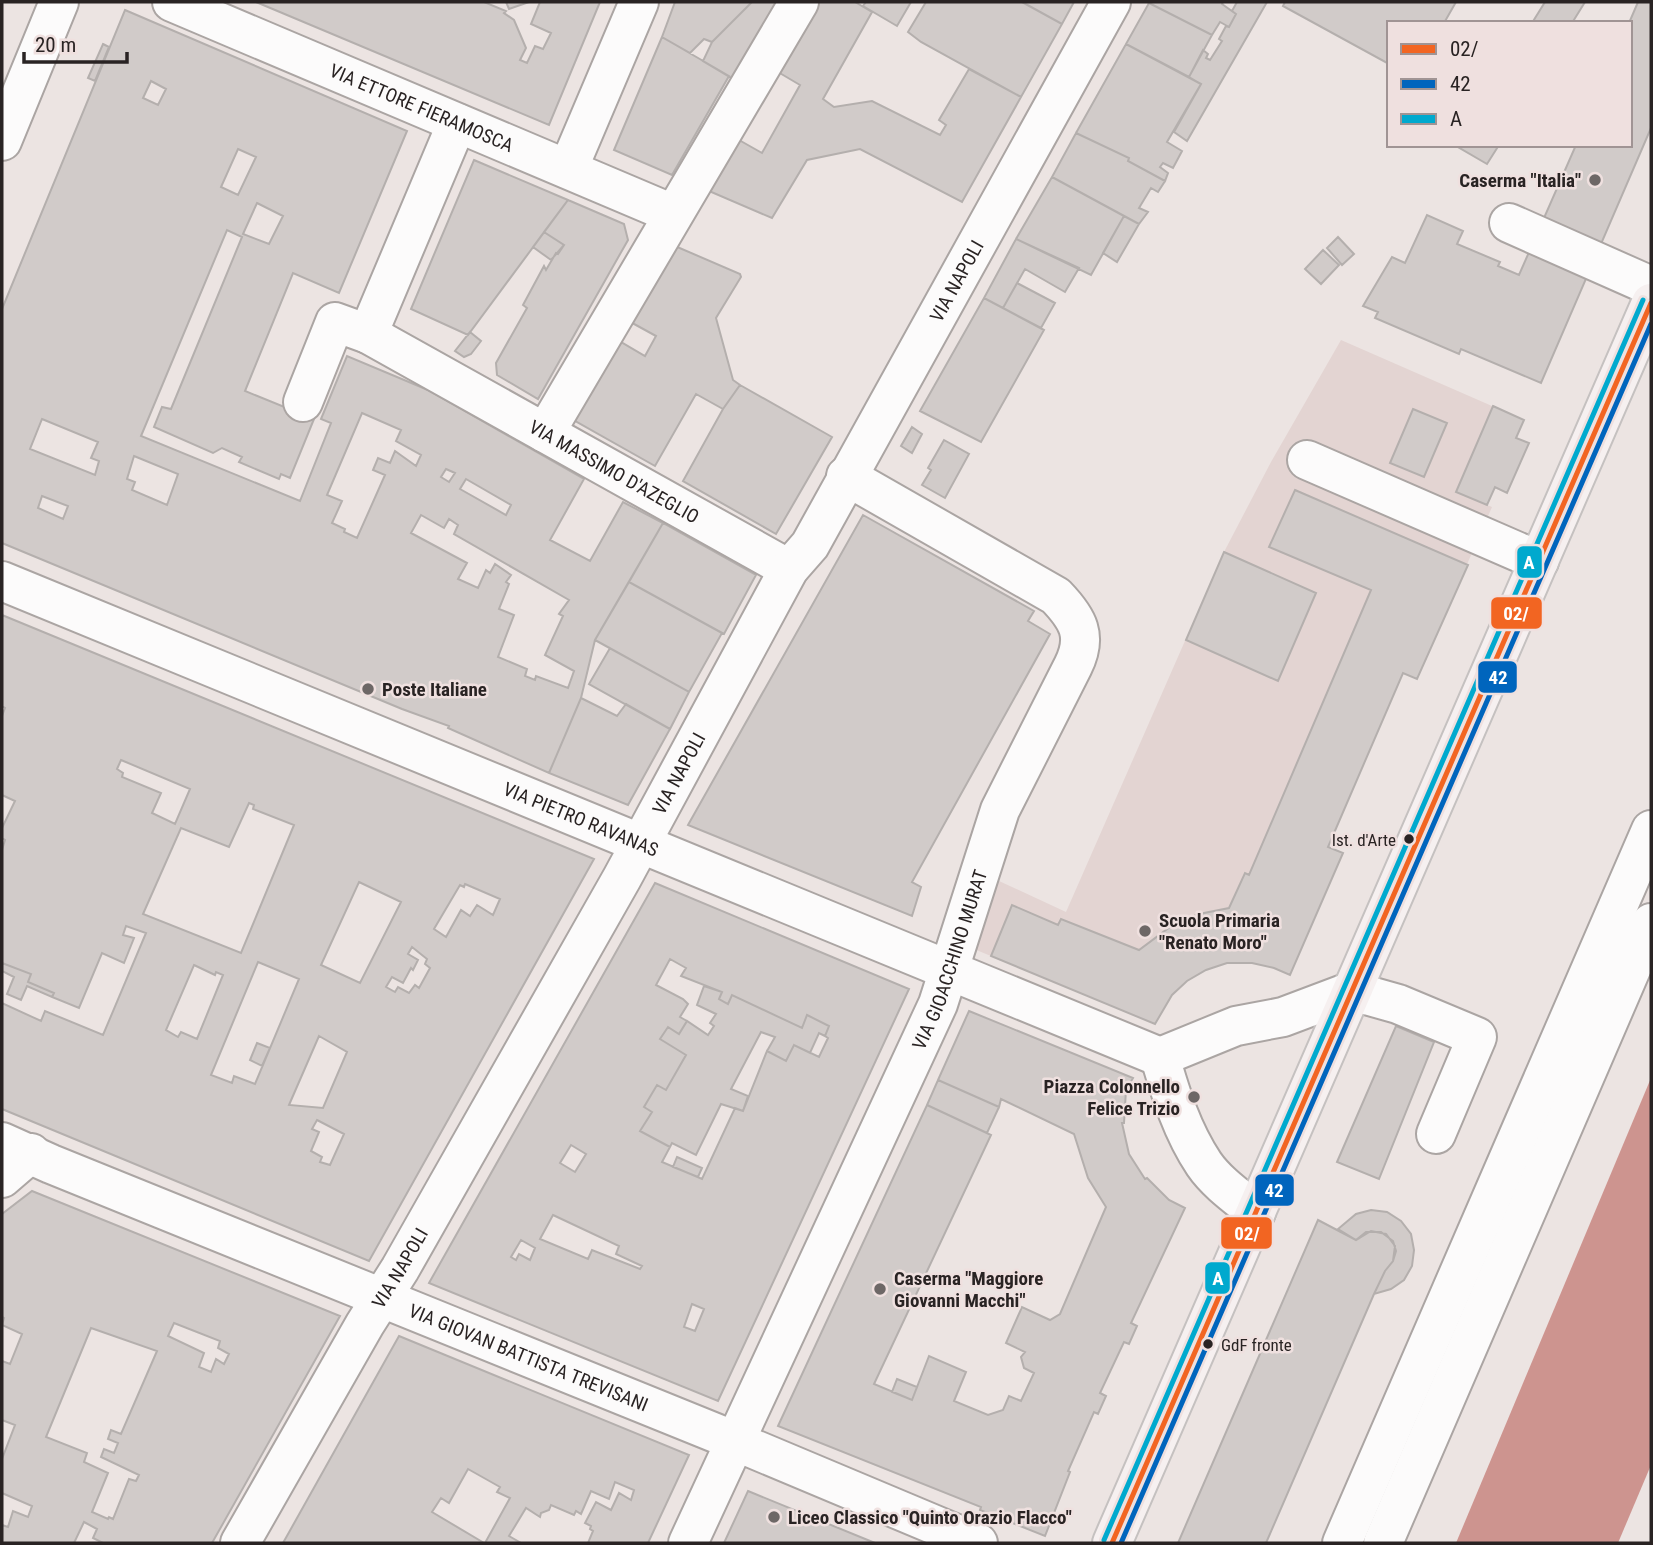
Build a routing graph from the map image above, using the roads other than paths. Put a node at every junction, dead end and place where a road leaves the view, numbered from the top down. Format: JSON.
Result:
{"nodes":[{"id":1,"x":59,"y":2,"type":"edge"},
{"id":2,"x":172,"y":2,"type":"edge"},
{"id":3,"x":639,"y":2,"type":"edge"},
{"id":4,"x":799,"y":2,"type":"edge"},
{"id":5,"x":1111,"y":2,"type":"edge"},
{"id":6,"x":457,"y":123,"type":"junction"},
{"id":7,"x":2,"y":141,"type":"edge"},
{"id":8,"x":568,"y":169,"type":"junction"},
{"id":9,"x":673,"y":214,"type":"junction"},
{"id":10,"x":1509,"y":223,"type":"dead end"},
{"id":11,"x":1651,"y":286,"type":"edge"},
{"id":12,"x":1651,"y":303,"type":"edge"},
{"id":13,"x":368,"y":334,"type":"junction"},
{"id":14,"x":303,"y":402,"type":"dead end"},
{"id":15,"x":545,"y":433,"type":"junction"},
{"id":16,"x":1307,"y":460,"type":"dead end"},
{"id":17,"x":846,"y":476,"type":"junction"},
{"id":18,"x":1539,"y":561,"type":"junction"},
{"id":19,"x":789,"y":569,"type":"junction"},
{"id":20,"x":2,"y":581,"type":"edge"},
{"id":21,"x":1651,"y":830,"type":"edge"},
{"id":22,"x":640,"y":843,"type":"junction"},
{"id":23,"x":1651,"y":923,"type":"edge"},
{"id":24,"x":950,"y":972,"type":"junction"},
{"id":25,"x":1352,"y":992,"type":"junction"},
{"id":26,"x":1160,"y":1057,"type":"junction"},
{"id":27,"x":1436,"y":1134,"type":"dead end"},
{"id":28,"x":16,"y":1148,"type":"edge"},
{"id":29,"x":2,"y":1178,"type":"edge"},
{"id":30,"x":1256,"y":1213,"type":"junction"},
{"id":31,"x":382,"y":1298,"type":"junction"},
{"id":32,"x":736,"y":1442,"type":"junction"},
{"id":33,"x":240,"y":1543,"type":"edge"},
{"id":34,"x":688,"y":1543,"type":"edge"},
{"id":35,"x":978,"y":1543,"type":"edge"},
{"id":36,"x":1112,"y":1543,"type":"edge"},
{"id":37,"x":1342,"y":1543,"type":"edge"},
{"id":38,"x":1383,"y":1543,"type":"edge"}],
"edges":[{"from":1,"to":7,"type":"street"},
{"from":2,"to":6,"type":"street","name":"VIA ETTORE FIERAMOSCA"},
{"from":3,"to":8,"type":"street"},
{"from":4,"to":9,"type":"street"},
{"from":5,"to":17,"type":"street","name":"VIA NAPOLI"},
{"from":6,"to":8,"type":"street","name":"VIA ETTORE FIERAMOSCA"},
{"from":6,"to":13,"type":"street"},
{"from":8,"to":9,"type":"street","name":"VIA ETTORE FIERAMOSCA"},
{"from":9,"to":15,"type":"street"},
{"from":10,"to":11,"type":"street"},
{"from":12,"to":18,"type":"main road"},
{"from":13,"to":14,"type":"street","name":"VIA MASSIMO D'AZEGLIO"},
{"from":13,"to":15,"type":"street","name":"VIA MASSIMO D'AZEGLIO"},
{"from":15,"to":19,"type":"street","name":"VIA MASSIMO D'AZEGLIO"},
{"from":16,"to":18,"type":"street"},
{"from":17,"to":19,"type":"street","name":"VIA NAPOLI"},
{"from":17,"to":24,"type":"street","name":"VIA GIOACCHINO MURAT"},
{"from":18,"to":25,"type":"main road"},
{"from":19,"to":22,"type":"street","name":"VIA NAPOLI"},
{"from":20,"to":22,"type":"street","name":"VIA PIETRO RAVANAS"},
{"from":21,"to":37,"type":"street"},
{"from":22,"to":24,"type":"street","name":"VIA PIETRO RAVANAS"},
{"from":22,"to":31,"type":"street","name":"VIA NAPOLI"},
{"from":23,"to":38,"type":"street"},
{"from":24,"to":26,"type":"street","name":"VIA PIETRO RAVANAS"},
{"from":24,"to":32,"type":"street","name":"VIA GIOACCHINO MURAT"},
{"from":25,"to":26,"type":"street"},
{"from":25,"to":27,"type":"street"},
{"from":25,"to":30,"type":"main road"},
{"from":26,"to":30,"type":"street"},
{"from":28,"to":29,"type":"street"},
{"from":28,"to":31,"type":"street","name":"VIA GIOVAN BATTISTA TREVISANI"},
{"from":30,"to":36,"type":"main road"},
{"from":31,"to":32,"type":"street","name":"VIA GIOVAN BATTISTA TREVISANI"},
{"from":31,"to":33,"type":"street","name":"VIA NAPOLI"},
{"from":32,"to":34,"type":"street","name":"VIA GIOACCHINO MURAT"},
{"from":32,"to":35,"type":"street","name":"VIA GIOVAN BATTISTA TREVISANI"}]}
